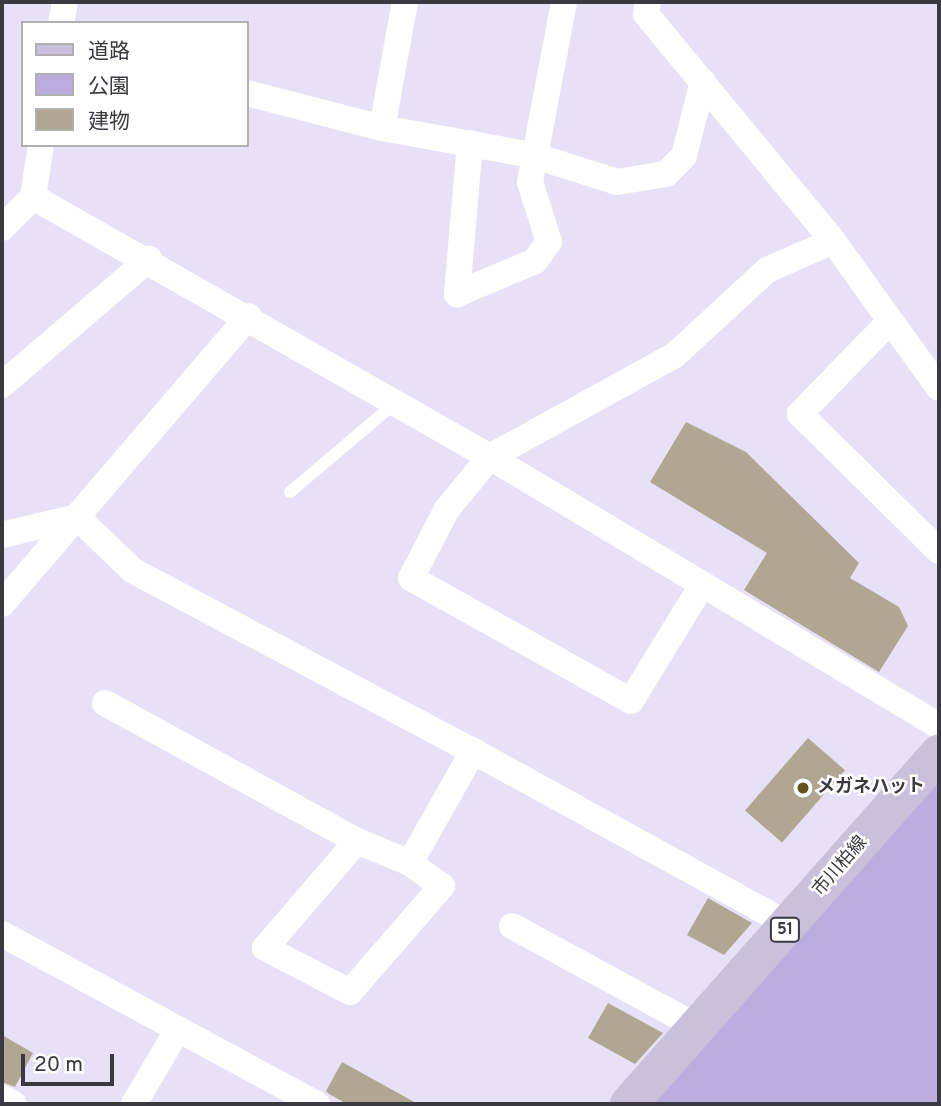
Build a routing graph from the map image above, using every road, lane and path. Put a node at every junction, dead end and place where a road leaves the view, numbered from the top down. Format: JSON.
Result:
{"nodes":[{"id":1,"x":65,"y":2,"type":"edge"},
{"id":2,"x":405,"y":2,"type":"edge"},
{"id":3,"x":564,"y":2,"type":"edge"},
{"id":4,"x":648,"y":2,"type":"edge"},
{"id":5,"x":61,"y":21,"type":"edge"},
{"id":6,"x":704,"y":81,"type":"junction"},
{"id":7,"x":248,"y":93,"type":"edge"},
{"id":8,"x":382,"y":128,"type":"junction"},
{"id":9,"x":470,"y":144,"type":"junction"},
{"id":10,"x":40,"y":147,"type":"edge"},
{"id":11,"x":532,"y":155,"type":"junction"},
{"id":12,"x":13,"y":211,"type":"edge"},
{"id":13,"x":833,"y":241,"type":"junction"},
{"id":14,"x":149,"y":259,"type":"junction"},
{"id":15,"x":249,"y":317,"type":"junction"},
{"id":16,"x":889,"y":322,"type":"junction"},
{"id":17,"x":2,"y":385,"type":"edge"},
{"id":18,"x":939,"y":388,"type":"edge"},
{"id":19,"x":394,"y":404,"type":"junction"},
{"id":20,"x":490,"y":457,"type":"junction"},
{"id":21,"x":289,"y":492,"type":"dead end"},
{"id":22,"x":77,"y":517,"type":"junction"},
{"id":23,"x":2,"y":535,"type":"edge"},
{"id":24,"x":939,"y":551,"type":"edge"},
{"id":25,"x":702,"y":585,"type":"junction"},
{"id":26,"x":2,"y":604,"type":"edge"},
{"id":27,"x":105,"y":703,"type":"dead end"},
{"id":28,"x":939,"y":726,"type":"edge"},
{"id":29,"x":473,"y":751,"type":"junction"},
{"id":30,"x":939,"y":754,"type":"edge"},
{"id":31,"x":357,"y":841,"type":"junction"},
{"id":32,"x":410,"y":863,"type":"junction"},
{"id":33,"x":789,"y":925,"type":"junction"},
{"id":34,"x":512,"y":926,"type":"dead end"},
{"id":35,"x":2,"y":934,"type":"edge"},
{"id":36,"x":697,"y":1027,"type":"junction"},
{"id":37,"x":178,"y":1029,"type":"junction"},
{"id":38,"x":2,"y":1098,"type":"edge"},
{"id":39,"x":14,"y":1104,"type":"edge"},
{"id":40,"x":134,"y":1104,"type":"edge"},
{"id":41,"x":317,"y":1104,"type":"edge"},
{"id":42,"x":629,"y":1104,"type":"edge"}],
"edges":[{"from":1,"to":5,"type":"street"},
{"from":2,"to":8,"type":"street"},
{"from":3,"to":11,"type":"street"},
{"from":4,"to":6,"type":"street"},
{"from":6,"to":11,"type":"street"},
{"from":6,"to":13,"type":"street"},
{"from":7,"to":8,"type":"street"},
{"from":8,"to":9,"type":"street"},
{"from":9,"to":11,"type":"street"},
{"from":9,"to":11,"type":"street"},
{"from":10,"to":12,"type":"street"},
{"from":12,"to":14,"type":"street"},
{"from":13,"to":16,"type":"street"},
{"from":13,"to":20,"type":"street"},
{"from":14,"to":15,"type":"street"},
{"from":14,"to":17,"type":"street"},
{"from":15,"to":19,"type":"street"},
{"from":15,"to":22,"type":"street"},
{"from":16,"to":18,"type":"street"},
{"from":16,"to":24,"type":"street"},
{"from":19,"to":20,"type":"street"},
{"from":19,"to":21,"type":"lane"},
{"from":20,"to":25,"type":"street"},
{"from":20,"to":25,"type":"street"},
{"from":22,"to":23,"type":"street"},
{"from":22,"to":26,"type":"street"},
{"from":22,"to":29,"type":"street"},
{"from":25,"to":28,"type":"street"},
{"from":27,"to":31,"type":"street"},
{"from":29,"to":32,"type":"street"},
{"from":29,"to":33,"type":"street"},
{"from":30,"to":33,"type":"main road","name":"市川柏線","number":"51"},
{"from":31,"to":32,"type":"street"},
{"from":31,"to":32,"type":"street"},
{"from":33,"to":36,"type":"main road","name":"市川柏線","number":"51"},
{"from":34,"to":36,"type":"street"},
{"from":35,"to":37,"type":"street"},
{"from":36,"to":42,"type":"main road","name":"市川柏線","number":"51"},
{"from":37,"to":40,"type":"street"},
{"from":37,"to":41,"type":"street"},
{"from":38,"to":39,"type":"street"}]}
